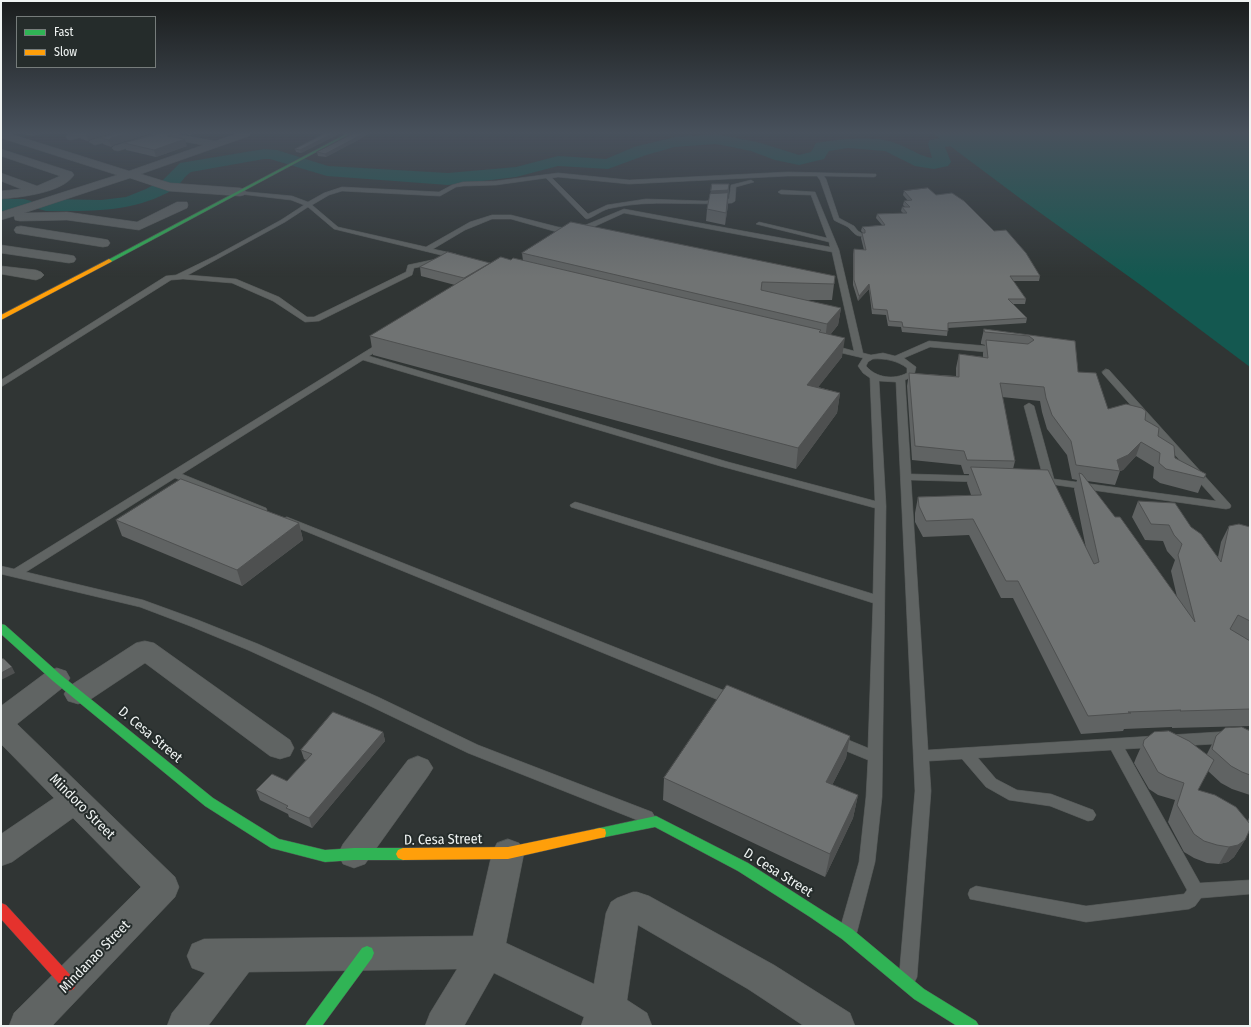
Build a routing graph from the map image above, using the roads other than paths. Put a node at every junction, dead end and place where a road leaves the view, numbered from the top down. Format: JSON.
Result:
{"nodes":[{"id":1,"x":14,"y":182,"type":"edge"},
{"id":2,"x":59,"y":182,"type":"edge"},
{"id":3,"x":107,"y":182,"type":"edge"},
{"id":4,"x":152,"y":182,"type":"edge"},
{"id":5,"x":259,"y":182,"type":"edge"},
{"id":6,"x":504,"y":182,"type":"edge"},
{"id":7,"x":553,"y":182,"type":"edge"},
{"id":8,"x":759,"y":182,"type":"edge"},
{"id":9,"x":823,"y":182,"type":"edge"},
{"id":10,"x":35,"y":190,"type":"junction"},
{"id":11,"x":240,"y":192,"type":"junction"},
{"id":12,"x":781,"y":192,"type":"dead end"},
{"id":13,"x":1,"y":195,"type":"edge"},
{"id":14,"x":58,"y":198,"type":"junction"},
{"id":15,"x":182,"y":204,"type":"dead end"},
{"id":16,"x":308,"y":204,"type":"junction"},
{"id":17,"x":48,"y":216,"type":"junction"},
{"id":18,"x":1,"y":217,"type":"edge"},
{"id":19,"x":759,"y":224,"type":"dead end"},
{"id":20,"x":21,"y":230,"type":"junction"},
{"id":21,"x":861,"y":235,"type":"edge"},
{"id":22,"x":1,"y":239,"type":"edge"},
{"id":23,"x":832,"y":241,"type":"junction"},
{"id":24,"x":103,"y":243,"type":"dead end"},
{"id":25,"x":1,"y":249,"type":"edge"},
{"id":26,"x":426,"y":250,"type":"junction"},
{"id":27,"x":835,"y":250,"type":"junction"},
{"id":28,"x":69,"y":259,"type":"dead end"},
{"id":29,"x":1,"y":270,"type":"edge"},
{"id":30,"x":36,"y":275,"type":"dead end"},
{"id":31,"x":178,"y":277,"type":"junction"},
{"id":32,"x":1,"y":318,"type":"edge"},
{"id":33,"x":388,"y":340,"type":"edge"},
{"id":34,"x":820,"y":345,"type":"edge"},
{"id":35,"x":1011,"y":351,"type":"edge"},
{"id":36,"x":859,"y":355,"type":"junction"},
{"id":37,"x":361,"y":357,"type":"junction"},
{"id":38,"x":870,"y":357,"type":"junction"},
{"id":39,"x":898,"y":358,"type":"junction"},
{"id":40,"x":1106,"y":372,"type":"dead end"},
{"id":41,"x":874,"y":376,"type":"junction"},
{"id":42,"x":900,"y":379,"type":"junction"},
{"id":43,"x":1,"y":384,"type":"edge"},
{"id":44,"x":1029,"y":406,"type":"dead end"},
{"id":45,"x":174,"y":474,"type":"junction"},
{"id":46,"x":904,"y":477,"type":"junction"},
{"id":47,"x":996,"y":479,"type":"edge"},
{"id":48,"x":1026,"y":480,"type":"edge"},
{"id":49,"x":1049,"y":481,"type":"junction"},
{"id":50,"x":575,"y":505,"type":"dead end"},
{"id":51,"x":881,"y":506,"type":"junction"},
{"id":52,"x":1,"y":570,"type":"edge"},
{"id":53,"x":16,"y":573,"type":"junction"},
{"id":54,"x":878,"y":600,"type":"junction"},
{"id":55,"x":1,"y":628,"type":"edge"},
{"id":56,"x":57,"y":678,"type":"junction"},
{"id":57,"x":78,"y":694,"type":"junction"},
{"id":58,"x":742,"y":703,"type":"edge"},
{"id":59,"x":1,"y":721,"type":"edge"},
{"id":60,"x":1,"y":726,"type":"edge"},
{"id":61,"x":823,"y":736,"type":"edge"},
{"id":62,"x":1250,"y":736,"type":"edge"},
{"id":63,"x":1116,"y":744,"type":"junction"},
{"id":64,"x":280,"y":748,"type":"dead end"},
{"id":65,"x":965,"y":754,"type":"junction"},
{"id":66,"x":874,"y":756,"type":"junction"},
{"id":67,"x":922,"y":756,"type":"junction"},
{"id":68,"x":418,"y":768,"type":"dead end"},
{"id":69,"x":75,"y":800,"type":"junction"},
{"id":70,"x":1088,"y":815,"type":"dead end"},
{"id":71,"x":656,"y":821,"type":"junction"},
{"id":72,"x":1,"y":852,"type":"edge"},
{"id":73,"x":508,"y":852,"type":"junction"},
{"id":74,"x":354,"y":854,"type":"junction"},
{"id":75,"x":164,"y":887,"type":"joint"},
{"id":76,"x":1250,"y":887,"type":"edge"},
{"id":77,"x":1196,"y":891,"type":"junction"},
{"id":78,"x":976,"y":894,"type":"dead end"},
{"id":79,"x":1,"y":909,"type":"edge"},
{"id":80,"x":847,"y":934,"type":"junction"},
{"id":81,"x":487,"y":952,"type":"junction"},
{"id":82,"x":367,"y":953,"type":"junction"},
{"id":83,"x":204,"y":956,"type":"dead end"},
{"id":84,"x":240,"y":956,"type":"junction"},
{"id":85,"x":69,"y":984,"type":"junction"},
{"id":86,"x":908,"y":986,"type":"junction"},
{"id":87,"x":614,"y":1020,"type":"edge"},
{"id":88,"x":27,"y":1026,"type":"edge"},
{"id":89,"x":185,"y":1026,"type":"edge"},
{"id":90,"x":313,"y":1026,"type":"edge"},
{"id":91,"x":443,"y":1026,"type":"edge"},
{"id":92,"x":837,"y":1026,"type":"edge"},
{"id":93,"x":971,"y":1026,"type":"edge"}],
"edges":[{"from":1,"to":10,"type":"street"},
{"from":2,"to":10,"type":"street"},
{"from":3,"to":14,"type":"street"},
{"from":4,"to":11,"type":"street"},
{"from":5,"to":11,"type":"street"},
{"from":6,"to":16,"type":"lane"},
{"from":7,"to":8,"type":"lane"},
{"from":9,"to":21,"type":"lane"},
{"from":10,"to":13,"type":"street"},
{"from":10,"to":14,"type":"street"},
{"from":11,"to":16,"type":"lane"},
{"from":11,"to":32,"type":"street"},
{"from":12,"to":23,"type":"lane"},
{"from":14,"to":18,"type":"street"},
{"from":15,"to":17,"type":"street"},
{"from":16,"to":26,"type":"lane"},
{"from":16,"to":31,"type":"lane"},
{"from":17,"to":18,"type":"street"},
{"from":17,"to":20,"type":"street"},
{"from":19,"to":23,"type":"lane"},
{"from":20,"to":22,"type":"street"},
{"from":20,"to":24,"type":"street"},
{"from":23,"to":27,"type":"lane"},
{"from":25,"to":28,"type":"street"},
{"from":26,"to":27,"type":"lane"},
{"from":26,"to":31,"type":"lane"},
{"from":27,"to":36,"type":"lane"},
{"from":29,"to":30,"type":"street"},
{"from":31,"to":43,"type":"lane"},
{"from":33,"to":37,"type":"lane"},
{"from":34,"to":36,"type":"lane"},
{"from":35,"to":39,"type":"lane"},
{"from":36,"to":38,"type":"lane"},
{"from":37,"to":45,"type":"lane"},
{"from":37,"to":51,"type":"lane"},
{"from":38,"to":39,"type":"lane"},
{"from":38,"to":41,"type":"lane"},
{"from":39,"to":42,"type":"lane"},
{"from":40,"to":49,"type":"lane"},
{"from":41,"to":42,"type":"lane"},
{"from":41,"to":51,"type":"lane"},
{"from":42,"to":46,"type":"lane"},
{"from":44,"to":49,"type":"lane"},
{"from":45,"to":53,"type":"lane"},
{"from":45,"to":58,"type":"lane"},
{"from":46,"to":47,"type":"lane"},
{"from":46,"to":67,"type":"lane"},
{"from":48,"to":49,"type":"lane"},
{"from":50,"to":54,"type":"lane"},
{"from":51,"to":54,"type":"lane"},
{"from":52,"to":53,"type":"lane"},
{"from":53,"to":71,"type":"lane"},
{"from":54,"to":66,"type":"lane"},
{"from":55,"to":56,"type":"street","name":"D. Cesa Street"},
{"from":56,"to":57,"type":"street","name":"D. Cesa Street"},
{"from":56,"to":59,"type":"street"},
{"from":57,"to":64,"type":"street"},
{"from":57,"to":74,"type":"street","name":"D. Cesa Street"},
{"from":60,"to":69,"type":"street","name":"Mindoro Street"},
{"from":61,"to":66,"type":"lane"},
{"from":62,"to":63,"type":"lane"},
{"from":63,"to":65,"type":"lane"},
{"from":63,"to":77,"type":"lane"},
{"from":65,"to":67,"type":"lane"},
{"from":65,"to":70,"type":"lane"},
{"from":66,"to":80,"type":"lane"},
{"from":67,"to":86,"type":"lane"},
{"from":68,"to":74,"type":"street"},
{"from":69,"to":72,"type":"street"},
{"from":69,"to":75,"type":"street","name":"Mindoro Street"},
{"from":71,"to":73,"type":"street","name":"D. Cesa Street"},
{"from":71,"to":80,"type":"street","name":"D. Cesa Street"},
{"from":73,"to":74,"type":"street","name":"D. Cesa Street"},
{"from":73,"to":81,"type":"street"},
{"from":75,"to":85,"type":"street","name":"Mindanao Street"},
{"from":76,"to":77,"type":"lane"},
{"from":77,"to":78,"type":"lane"},
{"from":79,"to":85,"type":"street"},
{"from":80,"to":86,"type":"street","name":"D. Cesa Street"},
{"from":81,"to":82,"type":"street"},
{"from":81,"to":87,"type":"street"},
{"from":81,"to":91,"type":"street"},
{"from":82,"to":84,"type":"street"},
{"from":82,"to":90,"type":"street"},
{"from":83,"to":84,"type":"street"},
{"from":84,"to":89,"type":"street"},
{"from":85,"to":88,"type":"street","name":"Mindanao Street"},
{"from":86,"to":93,"type":"street","name":"D. Cesa Street"},
{"from":87,"to":92,"type":"street"}]}
